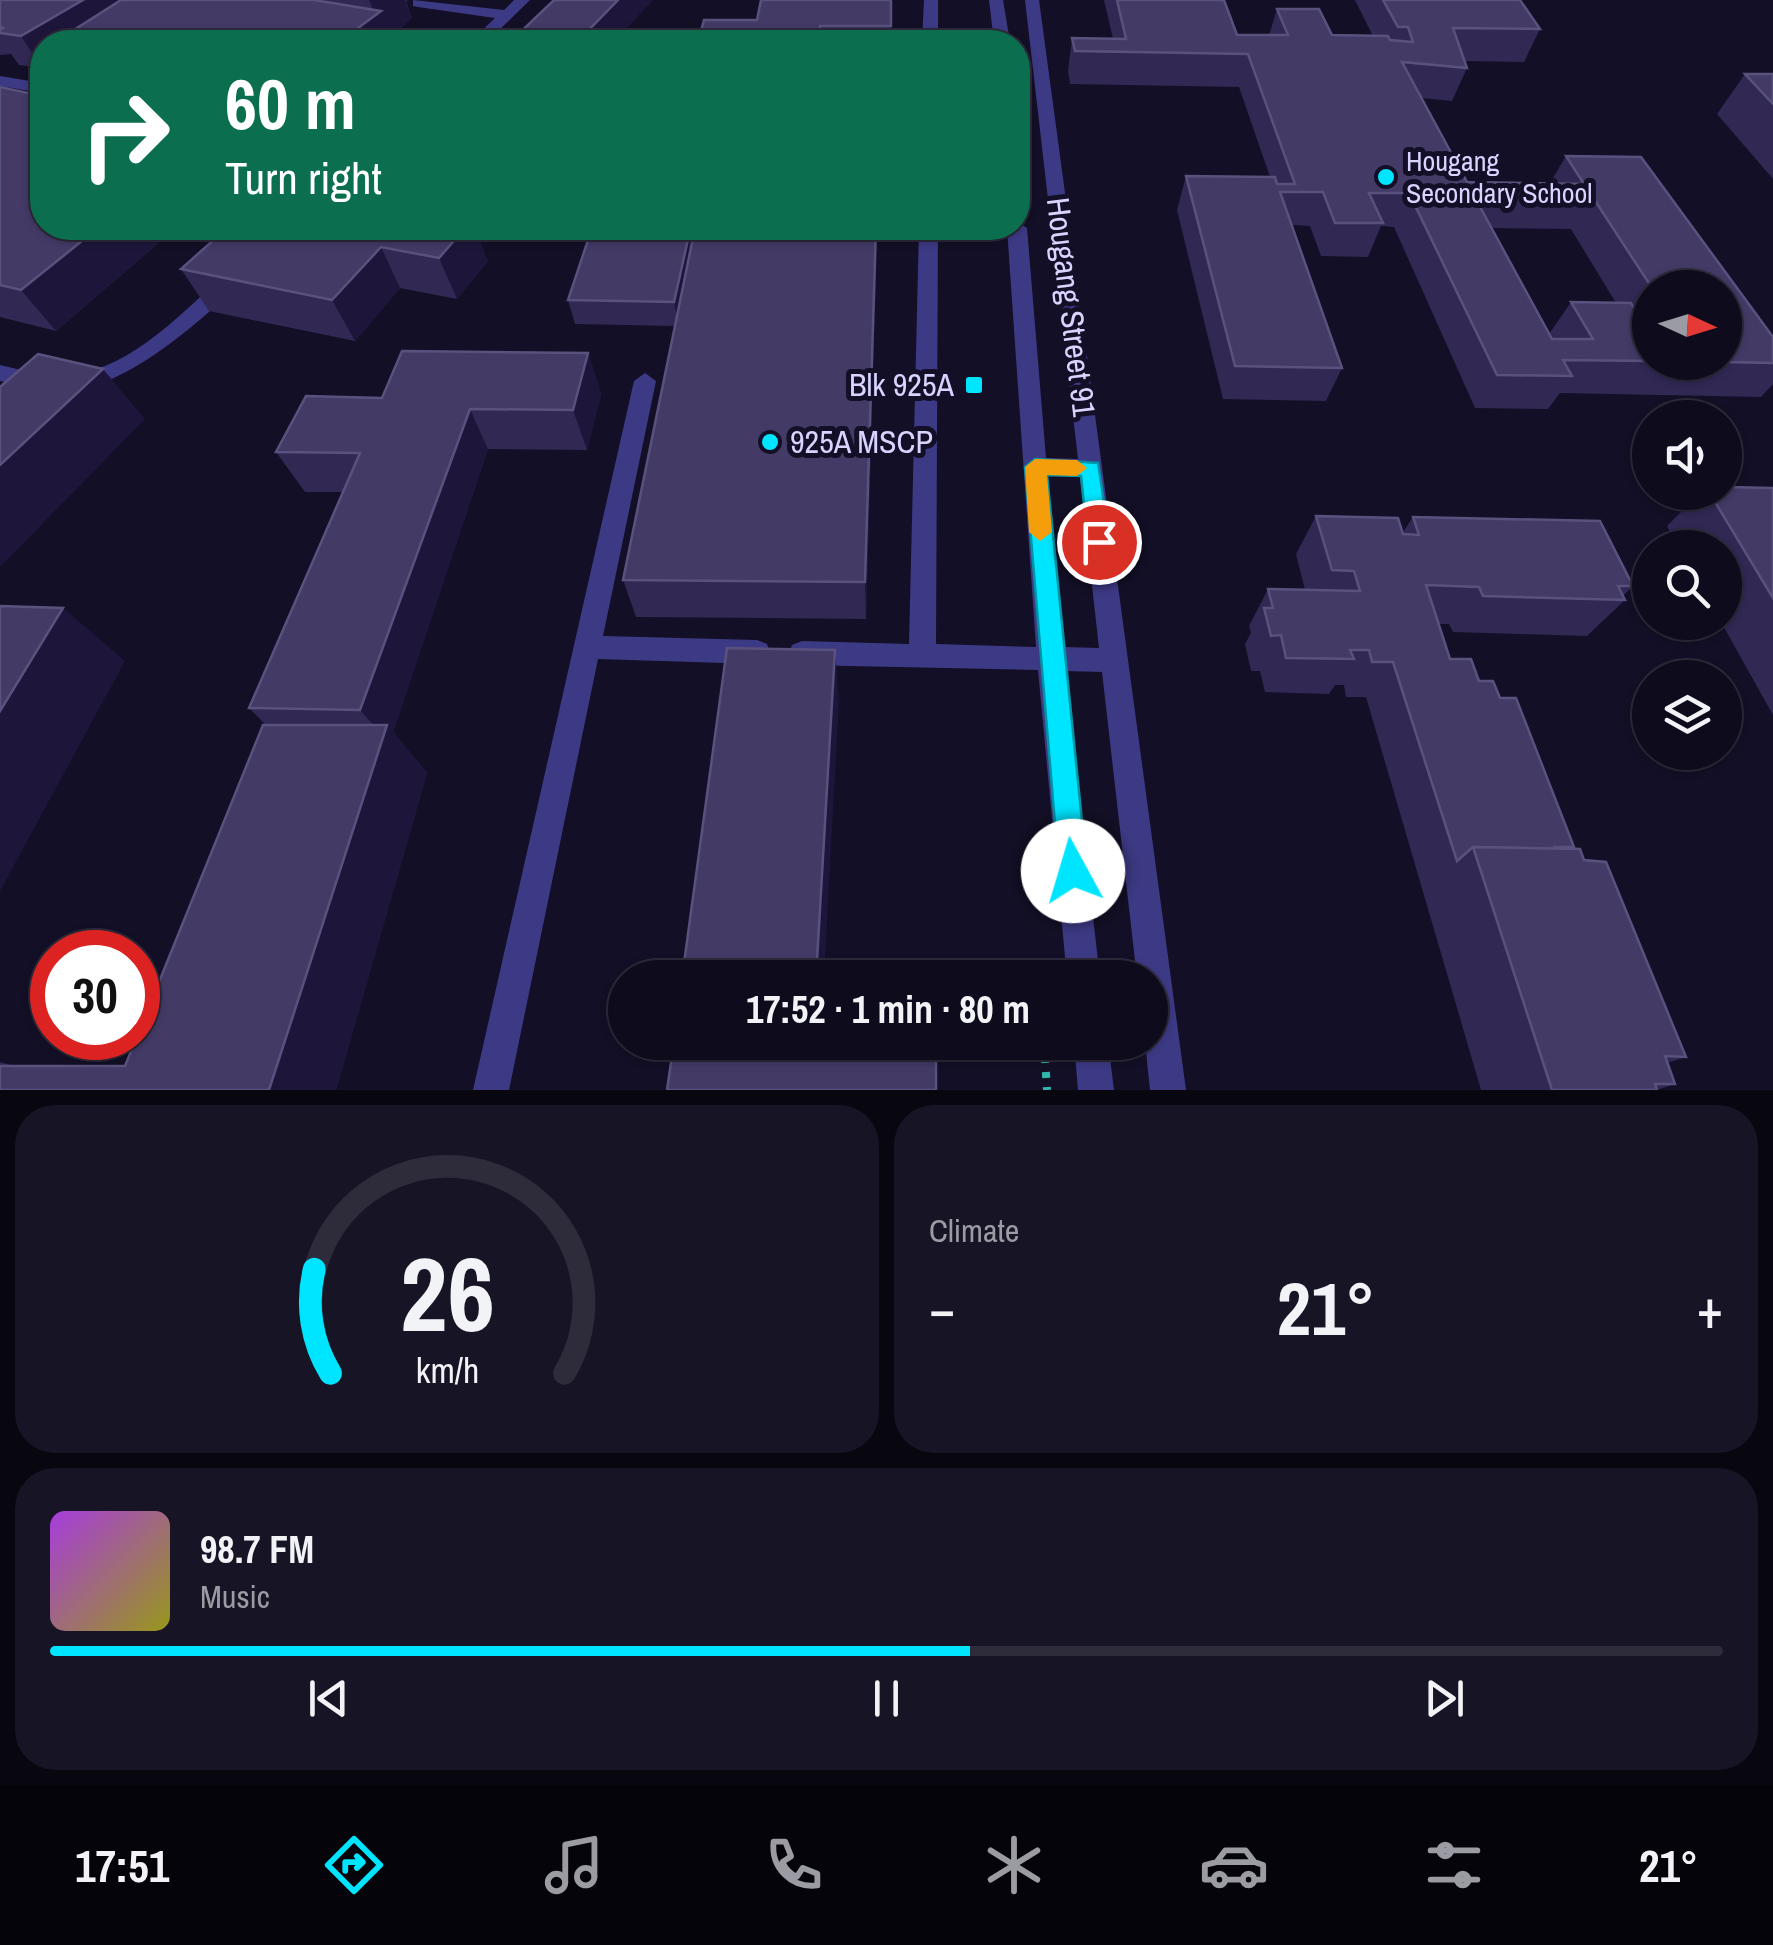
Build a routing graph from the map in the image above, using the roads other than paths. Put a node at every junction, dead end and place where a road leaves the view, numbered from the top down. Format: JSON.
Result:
{"nodes":[{"id":1,"x":523,"y":0,"type":"edge"},
{"id":2,"x":931,"y":0,"type":"edge"},
{"id":3,"x":996,"y":0,"type":"edge"},
{"id":4,"x":1032,"y":0,"type":"edge"},
{"id":5,"x":418,"y":3,"type":"dead end"},
{"id":6,"x":507,"y":15,"type":"junction"},
{"id":7,"x":491,"y":30,"type":"edge"},
{"id":8,"x":930,"y":30,"type":"edge"},
{"id":9,"x":1000,"y":30,"type":"edge"},
{"id":10,"x":0,"y":81,"type":"edge"},
{"id":11,"x":30,"y":86,"type":"edge"},
{"id":12,"x":267,"y":240,"type":"edge"},
{"id":13,"x":928,"y":240,"type":"edge"},
{"id":14,"x":1018,"y":240,"type":"edge"},
{"id":15,"x":0,"y":373,"type":"edge"},
{"id":16,"x":645,"y":381,"type":"dead end"},
{"id":17,"x":1035,"y":467,"type":"junction"},
{"id":18,"x":1091,"y":468,"type":"junction"},
{"id":19,"x":586,"y":647,"type":"junction"},
{"id":20,"x":922,"y":656,"type":"junction"},
{"id":21,"x":1050,"y":658,"type":"junction"},
{"id":22,"x":1112,"y":660,"type":"junction"},
{"id":23,"x":1082,"y":960,"type":"edge"},
{"id":24,"x":1093,"y":1060,"type":"edge"},
{"id":25,"x":491,"y":1090,"type":"edge"},
{"id":26,"x":1096,"y":1090,"type":"edge"},
{"id":27,"x":1168,"y":1090,"type":"edge"}],
"edges":[{"from":1,"to":6,"type":"street"},
{"from":2,"to":8,"type":"street"},
{"from":3,"to":9,"type":"street"},
{"from":4,"to":18,"type":"street","name":"Hougang Street 91"},
{"from":5,"to":6,"type":"street"},
{"from":6,"to":7,"type":"street"},
{"from":10,"to":11,"type":"street"},
{"from":12,"to":15,"type":"street"},
{"from":13,"to":20,"type":"street"},
{"from":14,"to":17,"type":"street","name":"Hougang Street 91"},
{"from":16,"to":19,"type":"street"},
{"from":17,"to":18,"type":"street"},
{"from":17,"to":21,"type":"street","name":"Hougang Street 91"},
{"from":18,"to":22,"type":"street","name":"Hougang Street 91"},
{"from":19,"to":20,"type":"street"},
{"from":19,"to":25,"type":"street"},
{"from":20,"to":21,"type":"street"},
{"from":21,"to":22,"type":"street"},
{"from":21,"to":23,"type":"street","name":"Hougang Street 91"},
{"from":22,"to":27,"type":"street","name":"Hougang Street 91"},
{"from":24,"to":26,"type":"street"}]}
